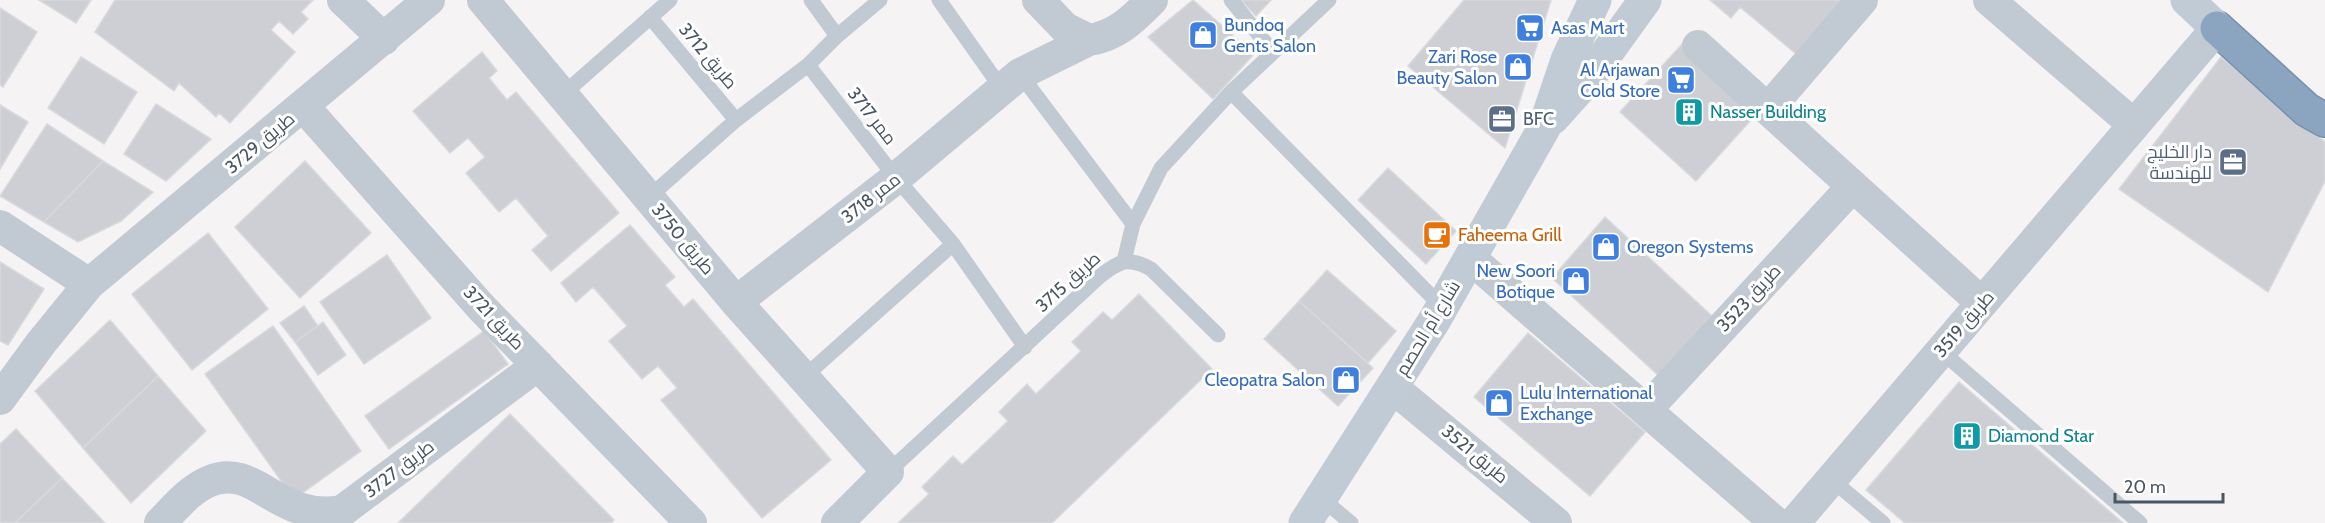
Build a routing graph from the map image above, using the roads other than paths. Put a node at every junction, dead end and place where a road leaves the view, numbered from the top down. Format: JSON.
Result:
{"nodes":[{"id":1,"x":343,"y":0,"type":"edge"},
{"id":2,"x":429,"y":0,"type":"edge"},
{"id":3,"x":483,"y":0,"type":"edge"},
{"id":4,"x":670,"y":0,"type":"edge"},
{"id":5,"x":812,"y":0,"type":"edge"},
{"id":6,"x":880,"y":0,"type":"edge"},
{"id":7,"x":939,"y":0,"type":"edge"},
{"id":8,"x":1038,"y":0,"type":"edge"},
{"id":9,"x":1152,"y":0,"type":"edge"},
{"id":10,"x":1231,"y":0,"type":"edge"},
{"id":11,"x":1329,"y":0,"type":"edge"},
{"id":12,"x":1595,"y":0,"type":"edge"},
{"id":13,"x":1645,"y":0,"type":"edge"},
{"id":14,"x":1862,"y":0,"type":"edge"},
{"id":15,"x":1989,"y":0,"type":"edge"},
{"id":16,"x":2187,"y":0,"type":"edge"},
{"id":17,"x":650,"y":17,"type":"junction"},
{"id":18,"x":2217,"y":27,"type":"junction"},
{"id":19,"x":837,"y":36,"type":"junction"},
{"id":20,"x":384,"y":39,"type":"junction"},
{"id":21,"x":1089,"y":40,"type":"junction"},
{"id":22,"x":1698,"y":46,"type":"dead end"},
{"id":23,"x":1272,"y":51,"type":"junction"},
{"id":24,"x":808,"y":65,"type":"junction"},
{"id":25,"x":1011,"y":82,"type":"junction"},
{"id":26,"x":1231,"y":92,"type":"junction"},
{"id":27,"x":561,"y":96,"type":"junction"},
{"id":28,"x":304,"y":107,"type":"junction"},
{"id":29,"x":1768,"y":109,"type":"junction"},
{"id":30,"x":736,"y":120,"type":"junction"},
{"id":31,"x":2325,"y":120,"type":"edge"},
{"id":32,"x":2134,"y":124,"type":"junction"},
{"id":33,"x":1544,"y":128,"type":"junction"},
{"id":34,"x":896,"y":178,"type":"junction"},
{"id":35,"x":1853,"y":186,"type":"junction"},
{"id":36,"x":648,"y":198,"type":"junction"},
{"id":37,"x":1133,"y":224,"type":"junction"},
{"id":38,"x":0,"y":226,"type":"edge"},
{"id":39,"x":953,"y":244,"type":"junction"},
{"id":40,"x":1470,"y":258,"type":"junction"},
{"id":41,"x":1124,"y":261,"type":"junction"},
{"id":42,"x":90,"y":284,"type":"junction"},
{"id":43,"x":736,"y":302,"type":"junction"},
{"id":44,"x":1982,"y":303,"type":"junction"},
{"id":45,"x":1442,"y":307,"type":"junction"},
{"id":46,"x":1218,"y":335,"type":"dead end"},
{"id":47,"x":1025,"y":347,"type":"junction"},
{"id":48,"x":1941,"y":351,"type":"junction"},
{"id":49,"x":538,"y":365,"type":"junction"},
{"id":50,"x":803,"y":378,"type":"junction"},
{"id":51,"x":1392,"y":387,"type":"junction"},
{"id":52,"x":0,"y":399,"type":"edge"},
{"id":53,"x":1646,"y":410,"type":"junction"},
{"id":54,"x":888,"y":472,"type":"junction"},
{"id":55,"x":1831,"y":479,"type":"junction"},
{"id":56,"x":1313,"y":510,"type":"edge"},
{"id":57,"x":291,"y":519,"type":"edge"},
{"id":58,"x":682,"y":520,"type":"edge"},
{"id":59,"x":160,"y":523,"type":"edge"},
{"id":60,"x":837,"y":523,"type":"edge"},
{"id":61,"x":1352,"y":523,"type":"edge"},
{"id":62,"x":1556,"y":523,"type":"edge"},
{"id":63,"x":1776,"y":523,"type":"edge"},
{"id":64,"x":1794,"y":523,"type":"edge"},
{"id":65,"x":1882,"y":523,"type":"edge"},
{"id":66,"x":2140,"y":523,"type":"edge"}],
"edges":[{"from":1,"to":20,"type":"street"},
{"from":2,"to":20,"type":"street","name":"طريق 3729"},
{"from":3,"to":27,"type":"street","name":"طريق 3750"},
{"from":4,"to":17,"type":"lane"},
{"from":5,"to":19,"type":"lane"},
{"from":6,"to":19,"type":"lane"},
{"from":7,"to":25,"type":"lane"},
{"from":8,"to":21,"type":"street"},
{"from":9,"to":21,"type":"street","name":"ممر 3718"},
{"from":10,"to":23,"type":"lane"},
{"from":11,"to":23,"type":"lane","name":"طريق 3715"},
{"from":12,"to":33,"type":"street","name":"شارع أم الحصم"},
{"from":13,"to":33,"type":"street","name":"شارع أم الحصم"},
{"from":14,"to":29,"type":"street"},
{"from":15,"to":32,"type":"street"},
{"from":16,"to":18,"type":"street"},
{"from":17,"to":27,"type":"lane"},
{"from":17,"to":30,"type":"lane","name":"طريق 3712"},
{"from":18,"to":31,"type":"highway"},
{"from":18,"to":32,"type":"street","name":"طريق 3519"},
{"from":19,"to":24,"type":"lane"},
{"from":20,"to":28,"type":"street","name":"طريق 3729"},
{"from":21,"to":25,"type":"street","name":"ممر 3718"},
{"from":22,"to":29,"type":"street"},
{"from":23,"to":26,"type":"lane","name":"طريق 3715"},
{"from":24,"to":30,"type":"lane"},
{"from":24,"to":34,"type":"lane","name":"ممر 3717"},
{"from":25,"to":34,"type":"street","name":"ممر 3718"},
{"from":25,"to":37,"type":"lane"},
{"from":26,"to":37,"type":"lane","name":"طريق 3715"},
{"from":26,"to":45,"type":"lane"},
{"from":27,"to":36,"type":"street","name":"طريق 3750"},
{"from":28,"to":42,"type":"street","name":"طريق 3729"},
{"from":28,"to":49,"type":"street","name":"طريق 3721"},
{"from":29,"to":35,"type":"street"},
{"from":30,"to":36,"type":"lane"},
{"from":32,"to":44,"type":"street","name":"طريق 3519"},
{"from":33,"to":40,"type":"street","name":"شارع أم الحصم"},
{"from":34,"to":39,"type":"lane","name":"ممر 3717"},
{"from":34,"to":43,"type":"street","name":"ممر 3718"},
{"from":35,"to":44,"type":"street"},
{"from":35,"to":53,"type":"street","name":"طريق 3523"},
{"from":36,"to":43,"type":"street","name":"طريق 3750"},
{"from":37,"to":41,"type":"lane","name":"طريق 3715"},
{"from":38,"to":42,"type":"street"},
{"from":39,"to":47,"type":"lane","name":"ممر 3717"},
{"from":39,"to":50,"type":"lane"},
{"from":40,"to":45,"type":"street","name":"شارع أم الحصم"},
{"from":40,"to":53,"type":"street"},
{"from":41,"to":46,"type":"lane"},
{"from":41,"to":47,"type":"lane","name":"طريق 3715"},
{"from":42,"to":52,"type":"street","name":"طريق 3729"},
{"from":43,"to":50,"type":"street","name":"طريق 3750"},
{"from":44,"to":48,"type":"street","name":"طريق 3519"},
{"from":45,"to":51,"type":"street","name":"شارع أم الحصم"},
{"from":47,"to":54,"type":"lane","name":"طريق 3715"},
{"from":48,"to":55,"type":"street","name":"طريق 3519"},
{"from":48,"to":66,"type":"lane"},
{"from":49,"to":57,"type":"street","name":"طريق 3727"},
{"from":49,"to":58,"type":"street","name":"طريق 3721"},
{"from":50,"to":54,"type":"street","name":"طريق 3750"},
{"from":51,"to":56,"type":"street","name":"شارع أم الحصم"},
{"from":51,"to":62,"type":"street","name":"طريق 3521"},
{"from":53,"to":63,"type":"street"},
{"from":54,"to":60,"type":"street"},
{"from":55,"to":64,"type":"street","name":"طريق 3519"},
{"from":55,"to":65,"type":"lane"},
{"from":56,"to":61,"type":"lane"},
{"from":57,"to":59,"type":"street","name":"طريق 3727"}]}
